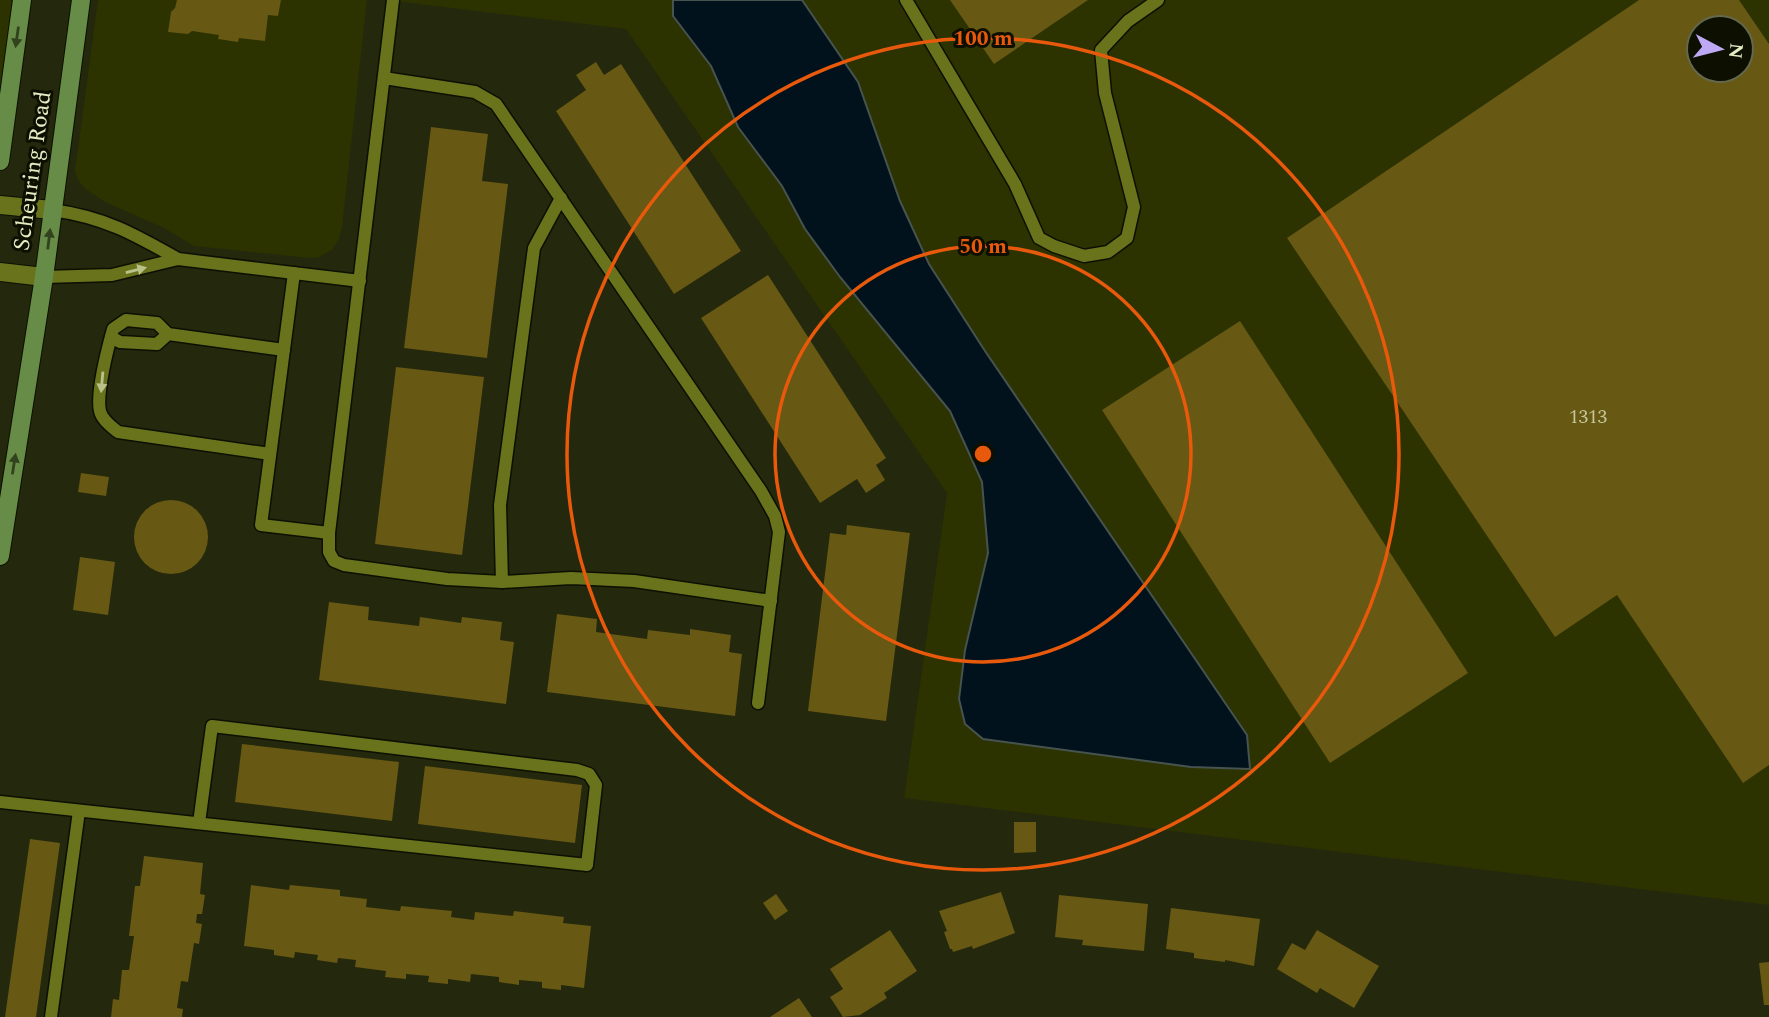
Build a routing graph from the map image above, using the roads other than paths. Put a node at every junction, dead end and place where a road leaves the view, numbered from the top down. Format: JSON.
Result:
{"nodes":[{"id":1,"x":22,"y":0,"type":"edge"},
{"id":2,"x":81,"y":0,"type":"edge"},
{"id":3,"x":393,"y":0,"type":"edge"},
{"id":4,"x":906,"y":0,"type":"edge"},
{"id":5,"x":1158,"y":0,"type":"edge"},
{"id":6,"x":384,"y":78,"type":"junction"},
{"id":7,"x":6,"y":79,"type":"edge"},
{"id":8,"x":0,"y":161,"type":"edge"},
{"id":9,"x":561,"y":198,"type":"junction"},
{"id":10,"x":0,"y":205,"type":"edge"},
{"id":11,"x":52,"y":210,"type":"junction"},
{"id":12,"x":178,"y":259,"type":"junction"},
{"id":13,"x":0,"y":272,"type":"edge"},
{"id":14,"x":294,"y":273,"type":"junction"},
{"id":15,"x":44,"y":276,"type":"junction"},
{"id":16,"x":360,"y":281,"type":"junction"},
{"id":17,"x":168,"y":334,"type":"junction"},
{"id":18,"x":111,"y":337,"type":"junction"},
{"id":19,"x":284,"y":350,"type":"junction"},
{"id":20,"x":270,"y":454,"type":"junction"},
{"id":21,"x":329,"y":533,"type":"junction"},
{"id":22,"x":0,"y":556,"type":"edge"},
{"id":23,"x":502,"y":582,"type":"junction"},
{"id":24,"x":771,"y":601,"type":"junction"},
{"id":25,"x":758,"y":703,"type":"dead end"},
{"id":26,"x":0,"y":802,"type":"edge"},
{"id":27,"x":79,"y":811,"type":"junction"},
{"id":28,"x":200,"y":823,"type":"junction"},
{"id":29,"x":51,"y":1017,"type":"edge"}],
"edges":[{"from":1,"to":7,"type":"main road","name":"Scheuring Road","one_way":true},
{"from":2,"to":11,"type":"main road","name":"Scheuring Road"},
{"from":3,"to":6,"type":"lane"},
{"from":4,"to":5,"type":"lane"},
{"from":6,"to":9,"type":"lane"},
{"from":6,"to":16,"type":"lane"},
{"from":7,"to":8,"type":"main road","name":"Scheuring Road"},
{"from":9,"to":23,"type":"lane"},
{"from":9,"to":24,"type":"lane"},
{"from":10,"to":11,"type":"street"},
{"from":11,"to":12,"type":"lane"},
{"from":15,"to":11,"type":"main road","name":"Scheuring Road","one_way":true},
{"from":12,"to":14,"type":"lane"},
{"from":15,"to":12,"type":"lane","one_way":true},
{"from":13,"to":15,"type":"street"},
{"from":14,"to":16,"type":"lane"},
{"from":14,"to":19,"type":"lane"},
{"from":22,"to":15,"type":"main road","name":"Scheuring Road","one_way":true},
{"from":16,"to":21,"type":"lane"},
{"from":17,"to":18,"type":"lane"},
{"from":17,"to":18,"type":"lane"},
{"from":17,"to":19,"type":"lane"},
{"from":18,"to":20,"type":"lane","one_way":true},
{"from":19,"to":20,"type":"lane"},
{"from":20,"to":21,"type":"lane"},
{"from":21,"to":23,"type":"lane"},
{"from":23,"to":24,"type":"lane"},
{"from":24,"to":25,"type":"lane"},
{"from":26,"to":27,"type":"lane"},
{"from":27,"to":28,"type":"lane"},
{"from":27,"to":29,"type":"lane"},
{"from":28,"to":28,"type":"lane"}]}
